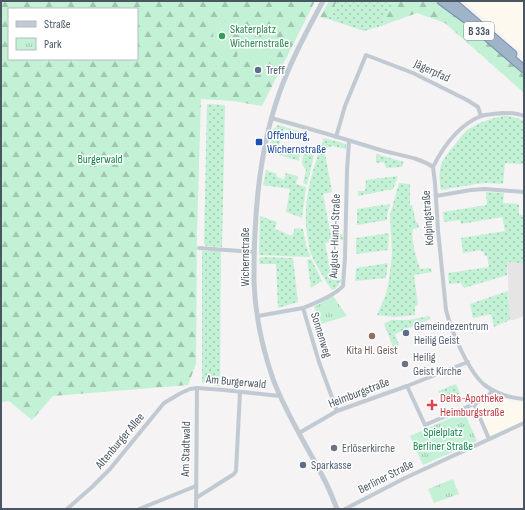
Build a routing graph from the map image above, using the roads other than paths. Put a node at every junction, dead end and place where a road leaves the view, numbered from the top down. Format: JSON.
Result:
{"nodes":[{"id":1,"x":323,"y":1,"type":"edge"},
{"id":2,"x":441,"y":1,"type":"edge"},
{"id":3,"x":452,"y":1,"type":"edge"},
{"id":4,"x":524,"y":63,"type":"edge"},
{"id":5,"x":524,"y":69,"type":"edge"},
{"id":6,"x":481,"y":116,"type":"junction"},
{"id":7,"x":524,"y":116,"type":"edge"},
{"id":8,"x":271,"y":118,"type":"junction"},
{"id":9,"x":336,"y":136,"type":"junction"},
{"id":10,"x":349,"y":141,"type":"junction"},
{"id":11,"x":433,"y":167,"type":"junction"},
{"id":12,"x":524,"y":192,"type":"edge"},
{"id":13,"x":436,"y":196,"type":"junction"},
{"id":14,"x":199,"y":248,"type":"dead end"},
{"id":15,"x":254,"y":252,"type":"junction"},
{"id":16,"x":302,"y":308,"type":"junction"},
{"id":17,"x":258,"y":316,"type":"junction"},
{"id":18,"x":468,"y":362,"type":"junction"},
{"id":19,"x":407,"y":386,"type":"junction"},
{"id":20,"x":197,"y":388,"type":"junction"},
{"id":21,"x":190,"y":389,"type":"joint"},
{"id":22,"x":492,"y":390,"type":"junction"},
{"id":23,"x":240,"y":392,"type":"junction"},
{"id":24,"x":280,"y":396,"type":"junction"},
{"id":25,"x":524,"y":399,"type":"edge"},
{"id":26,"x":474,"y":404,"type":"junction"},
{"id":27,"x":337,"y":411,"type":"junction"},
{"id":28,"x":524,"y":423,"type":"edge"},
{"id":29,"x":299,"y":433,"type":"junction"},
{"id":30,"x":489,"y":439,"type":"junction"},
{"id":31,"x":196,"y":486,"type":"junction"},
{"id":32,"x":196,"y":498,"type":"junction"},
{"id":33,"x":67,"y":509,"type":"edge"},
{"id":34,"x":139,"y":509,"type":"edge"},
{"id":35,"x":196,"y":509,"type":"edge"},
{"id":36,"x":337,"y":509,"type":"edge"},
{"id":37,"x":345,"y":509,"type":"edge"}],
"edges":[{"from":1,"to":8,"type":"street","name":"Wichernstraße"},
{"from":2,"to":5,"type":"highway","number":"B 33a"},
{"from":3,"to":4,"type":"highway","number":"B 33a"},
{"from":6,"to":7,"type":"street"},
{"from":6,"to":9,"type":"street","name":"Jägerpfad"},
{"from":6,"to":11,"type":"street"},
{"from":8,"to":9,"type":"street"},
{"from":8,"to":15,"type":"street","name":"Wichernstraße"},
{"from":9,"to":10,"type":"street"},
{"from":10,"to":11,"type":"street"},
{"from":10,"to":16,"type":"street","name":"August-Hund-Straße"},
{"from":11,"to":13,"type":"street","name":"Kolpingstraße"},
{"from":12,"to":13,"type":"street"},
{"from":13,"to":18,"type":"street","name":"Kolpingstraße"},
{"from":14,"to":15,"type":"street"},
{"from":15,"to":17,"type":"street","name":"Wichernstraße"},
{"from":16,"to":17,"type":"street","name":"Sonnenweg"},
{"from":16,"to":27,"type":"street","name":"Sonnenweg"},
{"from":17,"to":24,"type":"street","name":"Wichernstraße"},
{"from":18,"to":19,"type":"street","name":"Heimburgstraße"},
{"from":18,"to":22,"type":"street","name":"Kolpingstraße"},
{"from":19,"to":26,"type":"street","name":"Heimburgstraße"},
{"from":19,"to":27,"type":"street","name":"Heimburgstraße"},
{"from":20,"to":21,"type":"street","name":"Am Burgerwald"},
{"from":20,"to":23,"type":"street","name":"Am Burgerwald"},
{"from":20,"to":31,"type":"street","name":"Am Stadtwald"},
{"from":21,"to":33,"type":"street","name":"Altenburger Allee"},
{"from":22,"to":25,"type":"street","name":"Kolpingstraße"},
{"from":22,"to":26,"type":"street","name":"Heimburgstraße"},
{"from":23,"to":24,"type":"street","name":"Am Burgerwald"},
{"from":23,"to":32,"type":"street"},
{"from":24,"to":29,"type":"street","name":"Wichernstraße"},
{"from":26,"to":30,"type":"street"},
{"from":27,"to":29,"type":"street","name":"Heimburgstraße"},
{"from":28,"to":30,"type":"street","name":"Berliner Straße"},
{"from":29,"to":36,"type":"street","name":"Wichernstraße"},
{"from":30,"to":37,"type":"street","name":"Berliner Straße"},
{"from":31,"to":32,"type":"street","name":"Am Stadtwald"},
{"from":31,"to":34,"type":"street"},
{"from":32,"to":35,"type":"street","name":"Am Stadtwald"}]}
